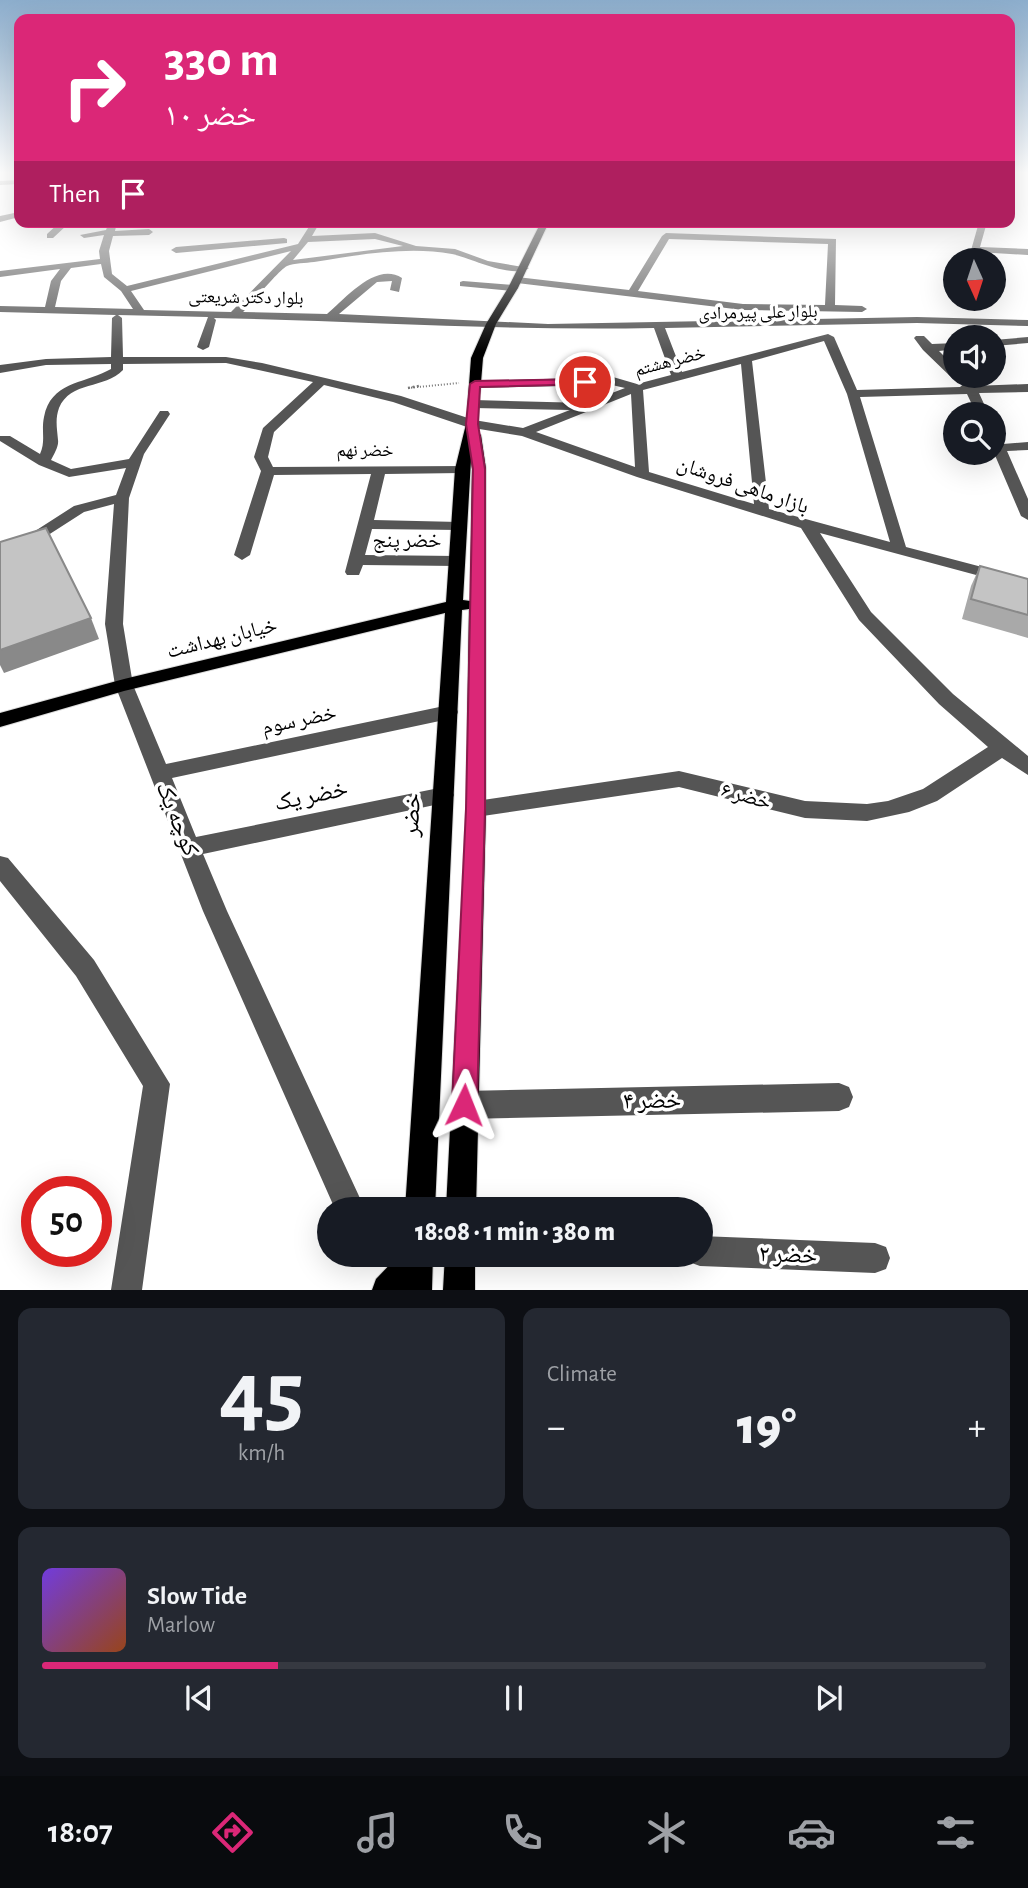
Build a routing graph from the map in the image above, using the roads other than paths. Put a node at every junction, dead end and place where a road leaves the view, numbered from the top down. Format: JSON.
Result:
{"nodes":[{"id":1,"x":54,"y":232,"type":"edge"},
{"id":2,"x":97,"y":232,"type":"edge"},
{"id":3,"x":110,"y":232,"type":"edge"},
{"id":4,"x":269,"y":232,"type":"edge"},
{"id":5,"x":309,"y":232,"type":"edge"},
{"id":6,"x":360,"y":232,"type":"edge"},
{"id":7,"x":377,"y":232,"type":"edge"},
{"id":8,"x":540,"y":232,"type":"edge"},
{"id":9,"x":252,"y":234,"type":"dead end"},
{"id":10,"x":84,"y":235,"type":"dead end"},
{"id":11,"x":50,"y":236,"type":"dead end"},
{"id":12,"x":305,"y":237,"type":"junction"},
{"id":13,"x":478,"y":248,"type":"dead end"},
{"id":14,"x":176,"y":250,"type":"dead end"},
{"id":15,"x":1006,"y":251,"type":"edge"},
{"id":16,"x":1028,"y":252,"type":"edge"},
{"id":17,"x":103,"y":261,"type":"junction"},
{"id":18,"x":283,"y":264,"type":"junction"},
{"id":19,"x":68,"y":265,"type":"junction"},
{"id":20,"x":524,"y":268,"type":"junction"},
{"id":21,"x":0,"y":274,"type":"edge"},
{"id":22,"x":463,"y":284,"type":"dead end"},
{"id":23,"x":515,"y":284,"type":"junction"},
{"id":24,"x":125,"y":289,"type":"junction"},
{"id":25,"x":395,"y":290,"type":"dead end"},
{"id":26,"x":632,"y":294,"type":"junction"},
{"id":27,"x":0,"y":309,"type":"edge"},
{"id":28,"x":830,"y":309,"type":"junction"},
{"id":29,"x":49,"y":310,"type":"junction"},
{"id":30,"x":926,"y":310,"type":"dead end"},
{"id":31,"x":141,"y":313,"type":"junction"},
{"id":32,"x":0,"y":315,"type":"edge"},
{"id":33,"x":233,"y":316,"type":"junction"},
{"id":34,"x":330,"y":317,"type":"junction"},
{"id":35,"x":117,"y":318,"type":"junction"},
{"id":36,"x":211,"y":320,"type":"junction"},
{"id":37,"x":431,"y":323,"type":"junction"},
{"id":38,"x":1028,"y":323,"type":"edge"},
{"id":39,"x":489,"y":327,"type":"junction"},
{"id":40,"x":659,"y":328,"type":"junction"},
{"id":41,"x":1028,"y":331,"type":"edge"},
{"id":42,"x":1028,"y":341,"type":"edge"},
{"id":43,"x":1006,"y":342,"type":"edge"},
{"id":44,"x":943,"y":345,"type":"edge"},
{"id":45,"x":203,"y":347,"type":"dead end"},
{"id":46,"x":118,"y":360,"type":"junction"},
{"id":47,"x":746,"y":360,"type":"junction"},
{"id":48,"x":943,"y":363,"type":"edge"},
{"id":49,"x":0,"y":369,"type":"edge"},
{"id":50,"x":678,"y":378,"type":"junction"},
{"id":51,"x":322,"y":380,"type":"junction"},
{"id":52,"x":475,"y":384,"type":"junction"},
{"id":53,"x":637,"y":388,"type":"junction"},
{"id":54,"x":968,"y":388,"type":"edge"},
{"id":55,"x":1028,"y":388,"type":"edge"},
{"id":56,"x":972,"y":392,"type":"junction"},
{"id":57,"x":853,"y":394,"type":"junction"},
{"id":58,"x":977,"y":402,"type":"edge"},
{"id":59,"x":590,"y":406,"type":"junction"},
{"id":60,"x":164,"y":414,"type":"dead end"},
{"id":61,"x":473,"y":414,"type":"junction"},
{"id":62,"x":524,"y":432,"type":"junction"},
{"id":63,"x":5,"y":439,"type":"dead end"},
{"id":64,"x":1006,"y":444,"type":"edge"},
{"id":65,"x":1028,"y":446,"type":"edge"},
{"id":66,"x":134,"y":461,"type":"junction"},
{"id":67,"x":44,"y":462,"type":"junction"},
{"id":68,"x":1006,"y":465,"type":"edge"},
{"id":69,"x":462,"y":469,"type":"junction"},
{"id":70,"x":379,"y":470,"type":"junction"},
{"id":71,"x":268,"y":471,"type":"junction"},
{"id":72,"x":642,"y":474,"type":"junction"},
{"id":73,"x":122,"y":498,"type":"junction"},
{"id":74,"x":762,"y":510,"type":"junction"},
{"id":75,"x":1028,"y":516,"type":"edge"},
{"id":76,"x":365,"y":524,"type":"junction"},
{"id":77,"x":807,"y":525,"type":"junction"},
{"id":78,"x":459,"y":526,"type":"junction"},
{"id":79,"x":900,"y":551,"type":"junction"},
{"id":80,"x":0,"y":553,"type":"edge"},
{"id":81,"x":242,"y":555,"type":"dead end"},
{"id":82,"x":457,"y":561,"type":"junction"},
{"id":83,"x":1028,"y":584,"type":"edge"},
{"id":84,"x":455,"y":605,"type":"junction"},
{"id":85,"x":478,"y":605,"type":"junction"},
{"id":86,"x":124,"y":685,"type":"junction"},
{"id":87,"x":449,"y":712,"type":"junction"},
{"id":88,"x":0,"y":720,"type":"edge"},
{"id":89,"x":1002,"y":748,"type":"junction"},
{"id":90,"x":1028,"y":766,"type":"edge"},
{"id":91,"x":159,"y":773,"type":"junction"},
{"id":92,"x":444,"y":794,"type":"junction"},
{"id":93,"x":476,"y":809,"type":"junction"},
{"id":94,"x":189,"y":848,"type":"junction"},
{"id":95,"x":0,"y":865,"type":"edge"},
{"id":96,"x":839,"y":1097,"type":"dead end"},
{"id":97,"x":464,"y":1105,"type":"junction"},
{"id":98,"x":345,"y":1197,"type":"edge"},
{"id":99,"x":421,"y":1197,"type":"edge"},
{"id":100,"x":461,"y":1197,"type":"edge"},
{"id":101,"x":713,"y":1252,"type":"edge"},
{"id":102,"x":876,"y":1258,"type":"dead end"},
{"id":103,"x":407,"y":1267,"type":"edge"},
{"id":104,"x":416,"y":1267,"type":"edge"},
{"id":105,"x":126,"y":1290,"type":"edge"},
{"id":106,"x":387,"y":1290,"type":"edge"},
{"id":107,"x":416,"y":1290,"type":"edge"}],
"edges":[{"from":1,"to":11,"type":"street"},
{"from":2,"to":10,"type":"street"},
{"from":3,"to":17,"type":"street"},
{"from":4,"to":9,"type":"street"},
{"from":5,"to":12,"type":"street"},
{"from":6,"to":12,"type":"street"},
{"from":7,"to":13,"type":"street"},
{"from":8,"to":20,"type":"main road","name":"خضر"},
{"from":12,"to":14,"type":"street"},
{"from":12,"to":18,"type":"street"},
{"from":12,"to":24,"type":"street"},
{"from":15,"to":16,"type":"street"},
{"from":17,"to":19,"type":"street"},
{"from":17,"to":24,"type":"street"},
{"from":18,"to":20,"type":"street"},
{"from":18,"to":33,"type":"street"},
{"from":19,"to":21,"type":"street"},
{"from":19,"to":29,"type":"street"},
{"from":20,"to":23,"type":"main road","name":"خضر"},
{"from":22,"to":23,"type":"street"},
{"from":23,"to":26,"type":"street"},
{"from":23,"to":39,"type":"main road","name":"خضر"},
{"from":24,"to":31,"type":"street"},
{"from":25,"to":34,"type":"street"},
{"from":26,"to":28,"type":"street"},
{"from":26,"to":28,"type":"street"},
{"from":27,"to":29,"type":"street","name":"بلوار دکتر شریعتی"},
{"from":28,"to":30,"type":"street"},
{"from":29,"to":31,"type":"street","name":"بلوار دکتر شریعتی"},
{"from":31,"to":33,"type":"street","name":"بلوار دکتر شریعتی"},
{"from":32,"to":35,"type":"street","name":"بلوار دکتر شریعتی"},
{"from":33,"to":34,"type":"street","name":"بلوار دکتر شریعتی"},
{"from":34,"to":37,"type":"street","name":"بلوار دکتر شریعتی"},
{"from":35,"to":36,"type":"street","name":"بلوار دکتر شریعتی"},
{"from":35,"to":46,"type":"street"},
{"from":36,"to":37,"type":"street","name":"بلوار دکتر شریعتی"},
{"from":36,"to":45,"type":"street"},
{"from":37,"to":39,"type":"street","name":"بلوار دکتر شریعتی"},
{"from":38,"to":40,"type":"street","name":"بلوار علی پیرمرادی"},
{"from":39,"to":40,"type":"street","name":"بلوار علی پیرمرادی"},
{"from":39,"to":52,"type":"main road","name":"خضر"},
{"from":40,"to":41,"type":"street","name":"بلوار علی پیرمرادی"},
{"from":40,"to":50,"type":"street"},
{"from":42,"to":43,"type":"street"},
{"from":44,"to":48,"type":"street"},
{"from":46,"to":49,"type":"street"},
{"from":46,"to":51,"type":"street"},
{"from":46,"to":67,"type":"street"},
{"from":47,"to":50,"type":"street","name":"خضر هشتم"},
{"from":47,"to":57,"type":"street","name":"خضر هشتم"},
{"from":47,"to":74,"type":"street"},
{"from":50,"to":53,"type":"street","name":"خضر هشتم"},
{"from":51,"to":61,"type":"street"},
{"from":51,"to":71,"type":"street"},
{"from":52,"to":53,"type":"street"},
{"from":52,"to":61,"type":"main road","name":"خضر"},
{"from":53,"to":59,"type":"street","name":"خضر هشتم"},
{"from":53,"to":72,"type":"street"},
{"from":54,"to":56,"type":"street"},
{"from":55,"to":56,"type":"street"},
{"from":56,"to":57,"type":"street"},
{"from":56,"to":58,"type":"street"},
{"from":57,"to":79,"type":"street"},
{"from":59,"to":61,"type":"street"},
{"from":59,"to":62,"type":"street","name":"خضر هشتم"},
{"from":60,"to":66,"type":"street","name":"کوچه یک"},
{"from":61,"to":62,"type":"street","name":"بازار ماهی فروشان"},
{"from":61,"to":69,"type":"main road","name":"خضر"},
{"from":61,"to":85,"type":"main road","name":"خضر"},
{"from":62,"to":72,"type":"street","name":"بازار ماهی فروشان"},
{"from":63,"to":67,"type":"street"},
{"from":64,"to":65,"type":"street"},
{"from":66,"to":67,"type":"street"},
{"from":66,"to":73,"type":"street","name":"کوچه یک"},
{"from":68,"to":75,"type":"street"},
{"from":69,"to":70,"type":"street","name":"خضر نهم"},
{"from":69,"to":78,"type":"main road","name":"خضر"},
{"from":70,"to":71,"type":"street","name":"خضر نهم"},
{"from":70,"to":76,"type":"street"},
{"from":71,"to":81,"type":"street"},
{"from":72,"to":74,"type":"street","name":"بازار ماهی فروشان"},
{"from":73,"to":80,"type":"street"},
{"from":73,"to":86,"type":"street","name":"کوچه یک"},
{"from":74,"to":77,"type":"street","name":"بازار ماهی فروشان"},
{"from":76,"to":78,"type":"street"},
{"from":76,"to":82,"type":"street","name":"خضر پنج"},
{"from":77,"to":79,"type":"street"},
{"from":77,"to":89,"type":"street","name":"بازار ماهی فروشان"},
{"from":78,"to":82,"type":"main road","name":"خضر"},
{"from":79,"to":83,"type":"street"},
{"from":82,"to":84,"type":"main road","name":"خضر"},
{"from":84,"to":85,"type":"main road","name":"خیابان بهداشت"},
{"from":84,"to":86,"type":"main road","name":"خیابان بهداشت"},
{"from":84,"to":87,"type":"main road","name":"خضر"},
{"from":85,"to":93,"type":"main road","name":"خضر"},
{"from":86,"to":88,"type":"main road","name":"خیابان بهداشت"},
{"from":86,"to":91,"type":"street","name":"کوچه یک"},
{"from":87,"to":91,"type":"street","name":"خضر سوم"},
{"from":87,"to":92,"type":"main road","name":"خضر"},
{"from":89,"to":90,"type":"street","name":"بازار ماهی فروشان"},
{"from":89,"to":93,"type":"street","name":"خضر ۶"},
{"from":91,"to":94,"type":"street","name":"کوچه یک"},
{"from":92,"to":94,"type":"street","name":"خضر یک"},
{"from":92,"to":99,"type":"main road","name":"خضر"},
{"from":93,"to":97,"type":"main road","name":"خضر"},
{"from":94,"to":98,"type":"street","name":"کوچه یک"},
{"from":95,"to":105,"type":"street"},
{"from":96,"to":97,"type":"street","name":"خضر ۴"},
{"from":97,"to":100,"type":"main road","name":"خضر"},
{"from":101,"to":102,"type":"street","name":"خضر ۲"},
{"from":103,"to":106,"type":"main road"},
{"from":104,"to":107,"type":"main road"}]}
